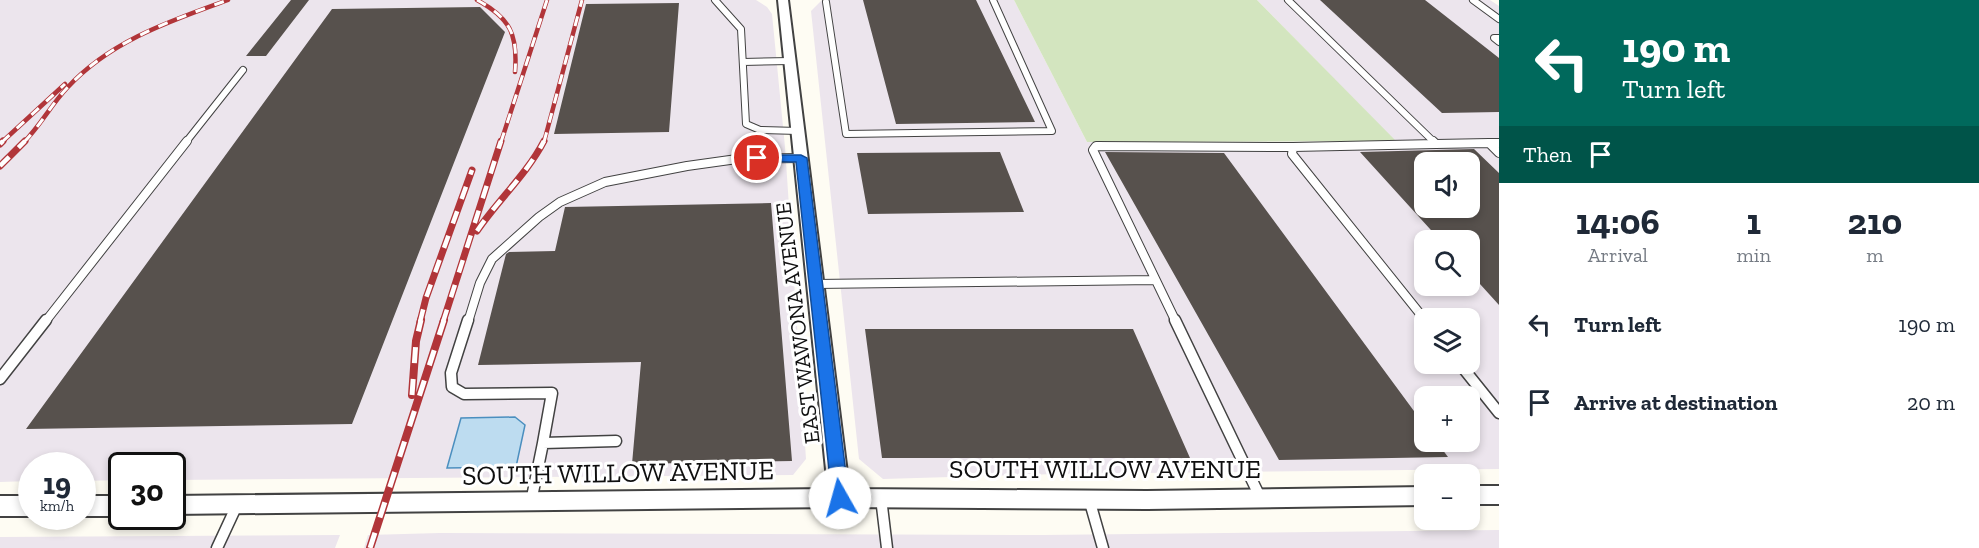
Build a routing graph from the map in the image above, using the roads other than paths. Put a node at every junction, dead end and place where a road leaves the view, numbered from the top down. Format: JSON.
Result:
{"nodes":[{"id":1,"x":715,"y":0,"type":"edge"},
{"id":2,"x":783,"y":0,"type":"edge"},
{"id":3,"x":993,"y":0,"type":"edge"},
{"id":4,"x":1288,"y":0,"type":"edge"},
{"id":5,"x":1473,"y":0,"type":"edge"},
{"id":6,"x":825,"y":1,"type":"edge"},
{"id":7,"x":1499,"y":19,"type":"edge"},
{"id":8,"x":790,"y":61,"type":"junction"},
{"id":9,"x":743,"y":62,"type":"junction"},
{"id":10,"x":243,"y":70,"type":"dead end"},
{"id":11,"x":798,"y":131,"type":"junction"},
{"id":12,"x":1489,"y":143,"type":"junction"},
{"id":13,"x":1499,"y":143,"type":"edge"},
{"id":14,"x":1436,"y":144,"type":"junction"},
{"id":15,"x":1293,"y":147,"type":"junction"},
{"id":16,"x":1499,"y":153,"type":"edge"},
{"id":17,"x":801,"y":158,"type":"junction"},
{"id":18,"x":1155,"y":280,"type":"junction"},
{"id":19,"x":816,"y":284,"type":"junction"},
{"id":20,"x":1415,"y":308,"type":"edge"},
{"id":21,"x":1468,"y":374,"type":"edge"},
{"id":22,"x":0,"y":379,"type":"edge"},
{"id":23,"x":1499,"y":413,"type":"edge"},
{"id":24,"x":616,"y":441,"type":"dead end"},
{"id":25,"x":543,"y":443,"type":"junction"},
{"id":26,"x":1414,"y":495,"type":"edge"},
{"id":27,"x":1480,"y":495,"type":"edge"},
{"id":28,"x":1499,"y":495,"type":"edge"},
{"id":29,"x":840,"y":498,"type":"junction"},
{"id":30,"x":880,"y":498,"type":"junction"},
{"id":31,"x":1260,"y":498,"type":"junction"},
{"id":32,"x":1089,"y":499,"type":"junction"},
{"id":33,"x":531,"y":502,"type":"junction"},
{"id":34,"x":237,"y":505,"type":"junction"},
{"id":35,"x":0,"y":506,"type":"edge"},
{"id":36,"x":18,"y":506,"type":"edge"},
{"id":37,"x":186,"y":506,"type":"edge"},
{"id":38,"x":217,"y":548,"type":"edge"},
{"id":39,"x":887,"y":548,"type":"edge"},
{"id":40,"x":1103,"y":548,"type":"edge"}],
"edges":[{"from":1,"to":9,"type":"lane"},
{"from":2,"to":8,"type":"street","name":"EAST WAWONA AVENUE"},
{"from":3,"to":6,"type":"lane"},
{"from":4,"to":14,"type":"lane"},
{"from":5,"to":7,"type":"lane"},
{"from":8,"to":9,"type":"lane"},
{"from":8,"to":11,"type":"street","name":"EAST WAWONA AVENUE"},
{"from":9,"to":11,"type":"lane"},
{"from":10,"to":22,"type":"lane"},
{"from":11,"to":17,"type":"street","name":"EAST WAWONA AVENUE"},
{"from":12,"to":13,"type":"lane"},
{"from":12,"to":14,"type":"lane"},
{"from":12,"to":16,"type":"lane"},
{"from":14,"to":15,"type":"lane"},
{"from":15,"to":18,"type":"lane"},
{"from":15,"to":20,"type":"lane"},
{"from":17,"to":19,"type":"street","name":"EAST WAWONA AVENUE"},
{"from":17,"to":25,"type":"lane"},
{"from":18,"to":19,"type":"lane"},
{"from":18,"to":31,"type":"lane"},
{"from":19,"to":29,"type":"street","name":"EAST WAWONA AVENUE"},
{"from":21,"to":23,"type":"lane"},
{"from":24,"to":25,"type":"lane"},
{"from":25,"to":33,"type":"lane"},
{"from":26,"to":31,"type":"street","name":"SOUTH WILLOW AVENUE"},
{"from":27,"to":28,"type":"street"},
{"from":29,"to":30,"type":"street","name":"SOUTH WILLOW AVENUE"},
{"from":29,"to":33,"type":"street","name":"SOUTH WILLOW AVENUE"},
{"from":30,"to":32,"type":"street","name":"SOUTH WILLOW AVENUE"},
{"from":30,"to":39,"type":"lane"},
{"from":31,"to":32,"type":"street","name":"SOUTH WILLOW AVENUE"},
{"from":32,"to":40,"type":"lane"},
{"from":33,"to":34,"type":"street","name":"SOUTH WILLOW AVENUE"},
{"from":34,"to":37,"type":"street","name":"SOUTH WILLOW AVENUE"},
{"from":34,"to":38,"type":"lane"},
{"from":35,"to":36,"type":"street"}]}
